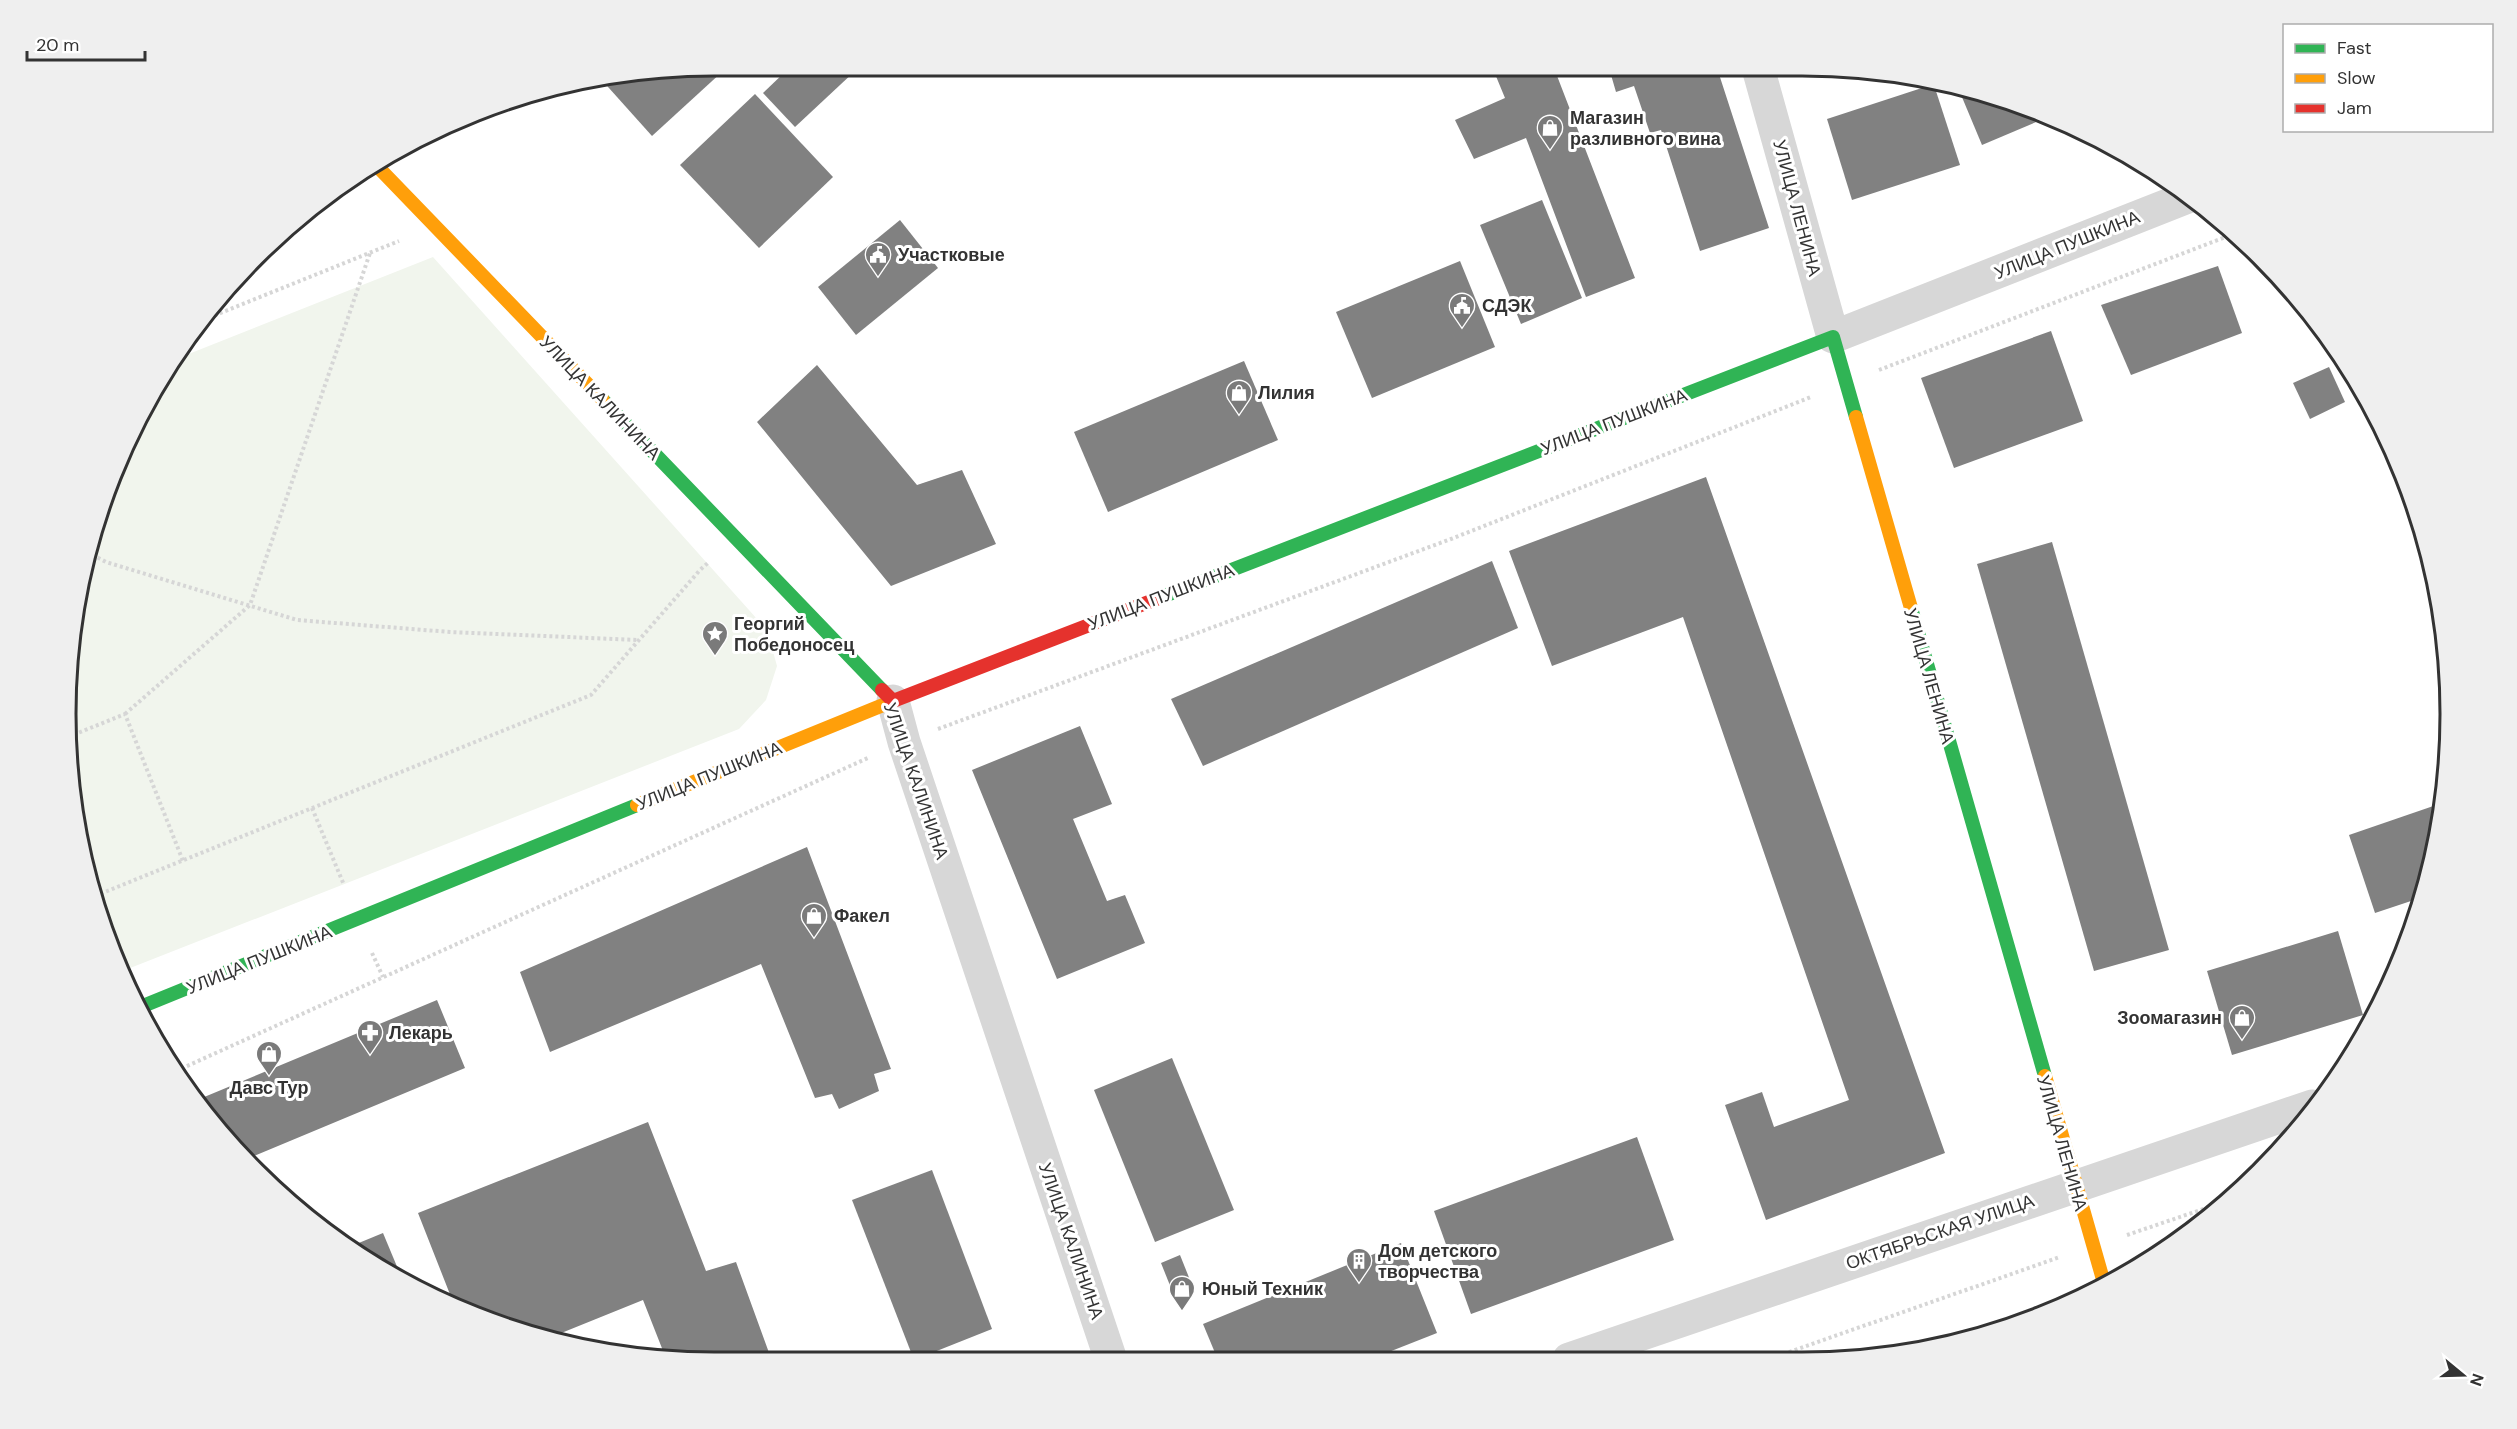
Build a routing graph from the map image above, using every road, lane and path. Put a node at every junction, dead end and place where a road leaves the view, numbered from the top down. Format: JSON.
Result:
{"nodes":[{"id":1,"x":1760,"y":76,"type":"edge"},
{"id":2,"x":381,"y":171,"type":"edge"},
{"id":3,"x":2180,"y":200,"type":"edge"},
{"id":4,"x":427,"y":218,"type":"junction"},
{"id":5,"x":2225,"y":237,"type":"edge"},
{"id":6,"x":370,"y":253,"type":"junction"},
{"id":7,"x":218,"y":314,"type":"edge"},
{"id":8,"x":1833,"y":338,"type":"junction"},
{"id":9,"x":1846,"y":382,"type":"junction"},
{"id":10,"x":737,"y":541,"type":"junction"},
{"id":11,"x":96,"y":557,"type":"edge"},
{"id":12,"x":250,"y":605,"type":"junction"},
{"id":13,"x":639,"y":640,"type":"junction"},
{"id":14,"x":893,"y":701,"type":"junction"},
{"id":15,"x":125,"y":714,"type":"junction"},
{"id":16,"x":77,"y":733,"type":"edge"},
{"id":17,"x":904,"y":742,"type":"junction"},
{"id":18,"x":183,"y":861,"type":"junction"},
{"id":19,"x":102,"y":893,"type":"edge"},
{"id":20,"x":146,"y":1005,"type":"edge"},
{"id":21,"x":183,"y":1068,"type":"edge"},
{"id":22,"x":2304,"y":1109,"type":"edge"},
{"id":23,"x":2074,"y":1186,"type":"junction"},
{"id":24,"x":2207,"y":1208,"type":"edge"},
{"id":25,"x":2092,"y":1246,"type":"junction"},
{"id":26,"x":2102,"y":1278,"type":"edge"},
{"id":27,"x":1108,"y":1352,"type":"edge"},
{"id":28,"x":1589,"y":1352,"type":"edge"},
{"id":29,"x":1789,"y":1352,"type":"edge"}],
"edges":[{"from":1,"to":8,"type":"street","name":"УЛИЦА ЛЕНИНА"},
{"from":2,"to":4,"type":"main road","name":"УЛИЦА КАЛИНИНА"},
{"from":3,"to":8,"type":"street","name":"УЛИЦА ПУШКИНА"},
{"from":4,"to":6,"type":"path"},
{"from":4,"to":10,"type":"main road","name":"УЛИЦА КАЛИНИНА"},
{"from":5,"to":9,"type":"path"},
{"from":6,"to":7,"type":"path"},
{"from":6,"to":12,"type":"path"},
{"from":8,"to":9,"type":"main road","name":"УЛИЦА ЛЕНИНА"},
{"from":8,"to":14,"type":"main road","name":"УЛИЦА ПУШКИНА"},
{"from":9,"to":17,"type":"path"},
{"from":9,"to":23,"type":"main road","name":"УЛИЦА ЛЕНИНА"},
{"from":10,"to":13,"type":"path"},
{"from":10,"to":14,"type":"main road","name":"УЛИЦА КАЛИНИНА"},
{"from":11,"to":12,"type":"path"},
{"from":12,"to":13,"type":"path"},
{"from":12,"to":15,"type":"path"},
{"from":13,"to":18,"type":"path"},
{"from":14,"to":17,"type":"street","name":"УЛИЦА КАЛИНИНА"},
{"from":14,"to":20,"type":"main road","name":"УЛИЦА ПУШКИНА"},
{"from":15,"to":16,"type":"path"},
{"from":15,"to":18,"type":"path"},
{"from":17,"to":21,"type":"path"},
{"from":17,"to":27,"type":"street","name":"УЛИЦА КАЛИНИНА"},
{"from":18,"to":19,"type":"path"},
{"from":22,"to":23,"type":"street","name":"ОКТЯБРЬСКАЯ УЛИЦА"},
{"from":23,"to":25,"type":"main road","name":"УЛИЦА ЛЕНИНА"},
{"from":23,"to":28,"type":"street","name":"ОКТЯБРЬСКАЯ УЛИЦА"},
{"from":24,"to":25,"type":"path"},
{"from":25,"to":26,"type":"main road","name":"УЛИЦА ЛЕНИНА"},
{"from":25,"to":29,"type":"path"}]}
